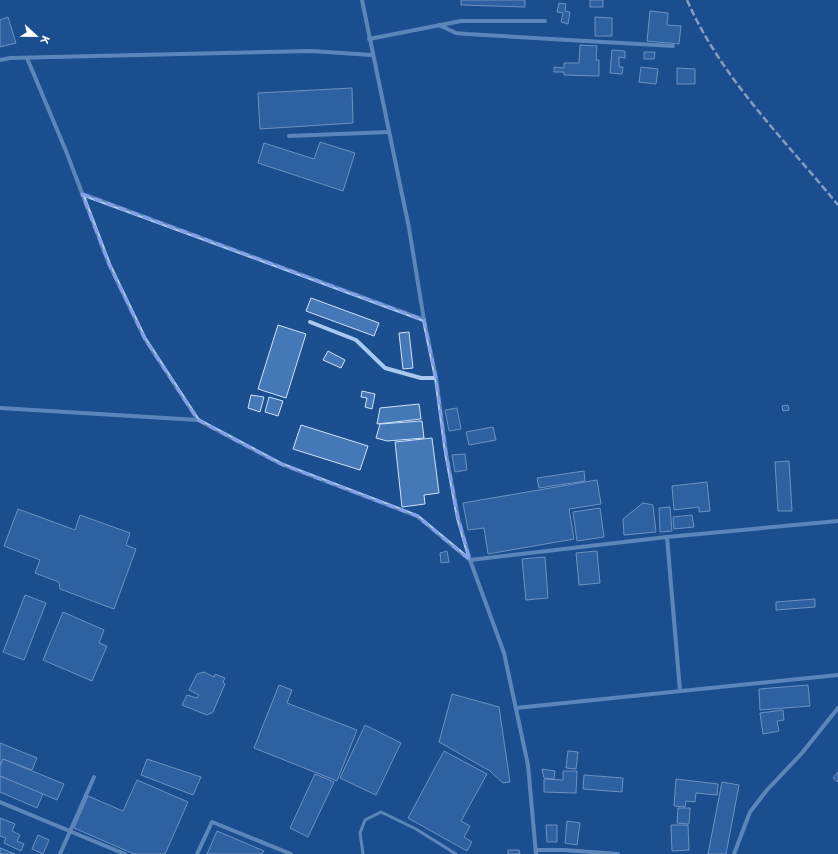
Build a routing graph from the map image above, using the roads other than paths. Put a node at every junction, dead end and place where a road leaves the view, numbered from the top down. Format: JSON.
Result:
{"nodes":[{"id":1,"x":362,"y":0,"type":"edge"},
{"id":2,"x":545,"y":21,"type":"dead end"},
{"id":3,"x":439,"y":25,"type":"junction"},
{"id":4,"x":369,"y":39,"type":"junction"},
{"id":5,"x":673,"y":46,"type":"dead end"},
{"id":6,"x":372,"y":55,"type":"junction"},
{"id":7,"x":27,"y":58,"type":"junction"},
{"id":8,"x":0,"y":60,"type":"edge"},
{"id":9,"x":389,"y":132,"type":"junction"},
{"id":10,"x":289,"y":136,"type":"dead end"},
{"id":11,"x":82,"y":194,"type":"junction"},
{"id":12,"x":424,"y":320,"type":"junction"},
{"id":13,"x":310,"y":322,"type":"dead end"},
{"id":14,"x":436,"y":378,"type":"junction"},
{"id":15,"x":0,"y":408,"type":"edge"},
{"id":16,"x":198,"y":420,"type":"junction"},
{"id":17,"x":838,"y":521,"type":"edge"},
{"id":18,"x":666,"y":537,"type":"junction"},
{"id":19,"x":470,"y":560,"type":"junction"},
{"id":20,"x":838,"y":675,"type":"edge"},
{"id":21,"x":680,"y":691,"type":"junction"},
{"id":22,"x":516,"y":708,"type":"junction"},
{"id":23,"x":838,"y":708,"type":"edge"},
{"id":24,"x":94,"y":777,"type":"dead end"},
{"id":25,"x":0,"y":802,"type":"edge"},
{"id":26,"x":71,"y":832,"type":"junction"},
{"id":27,"x":536,"y":852,"type":"edge"},
{"id":28,"x":60,"y":854,"type":"edge"},
{"id":29,"x":125,"y":854,"type":"edge"},
{"id":30,"x":197,"y":854,"type":"edge"},
{"id":31,"x":291,"y":854,"type":"edge"},
{"id":32,"x":363,"y":854,"type":"edge"},
{"id":33,"x":456,"y":854,"type":"edge"},
{"id":34,"x":618,"y":854,"type":"edge"},
{"id":35,"x":734,"y":854,"type":"edge"}],
"edges":[{"from":1,"to":4,"type":"street"},
{"from":2,"to":3,"type":"street"},
{"from":3,"to":4,"type":"street"},
{"from":3,"to":5,"type":"street"},
{"from":4,"to":6,"type":"street"},
{"from":6,"to":7,"type":"street"},
{"from":6,"to":9,"type":"street"},
{"from":7,"to":8,"type":"street"},
{"from":7,"to":11,"type":"street"},
{"from":9,"to":10,"type":"street"},
{"from":9,"to":12,"type":"street"},
{"from":11,"to":12,"type":"street"},
{"from":11,"to":16,"type":"street"},
{"from":12,"to":14,"type":"street"},
{"from":13,"to":14,"type":"street"},
{"from":14,"to":19,"type":"street"},
{"from":15,"to":16,"type":"street"},
{"from":16,"to":19,"type":"street"},
{"from":17,"to":18,"type":"street"},
{"from":18,"to":19,"type":"street"},
{"from":18,"to":21,"type":"street"},
{"from":19,"to":22,"type":"street"},
{"from":20,"to":21,"type":"street"},
{"from":21,"to":22,"type":"street"},
{"from":22,"to":27,"type":"street"},
{"from":23,"to":35,"type":"street"},
{"from":24,"to":26,"type":"street"},
{"from":25,"to":26,"type":"street"},
{"from":26,"to":28,"type":"street"},
{"from":26,"to":29,"type":"street"},
{"from":27,"to":34,"type":"street"},
{"from":30,"to":31,"type":"street"},
{"from":32,"to":33,"type":"lane"}]}
